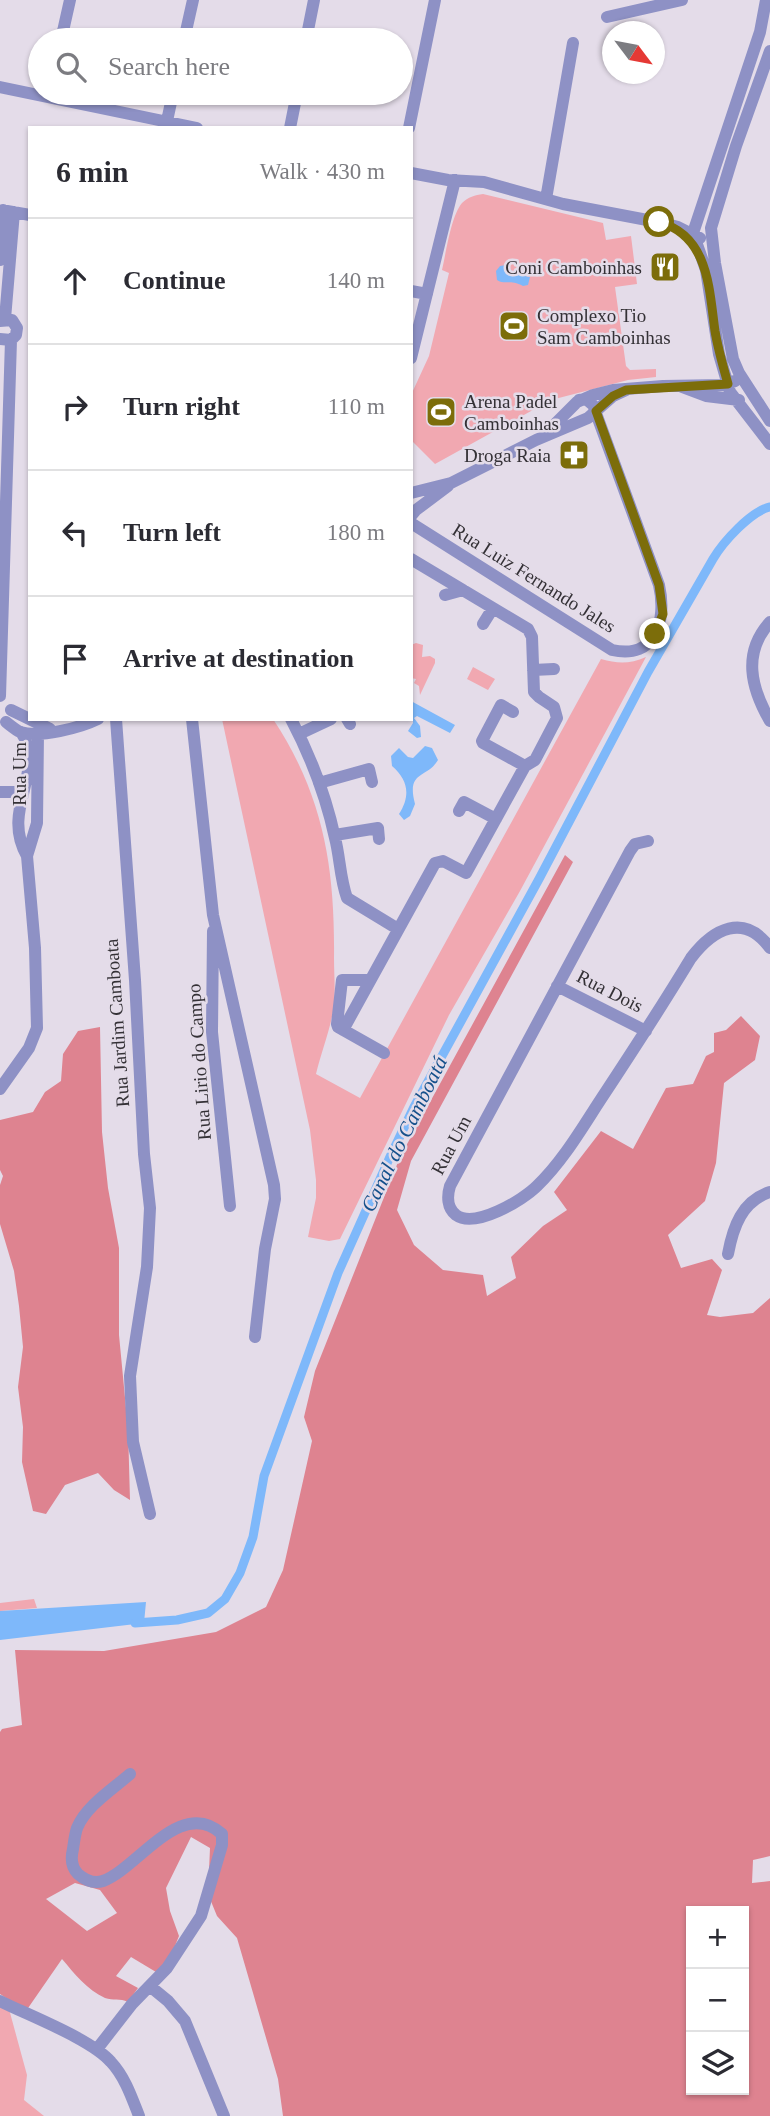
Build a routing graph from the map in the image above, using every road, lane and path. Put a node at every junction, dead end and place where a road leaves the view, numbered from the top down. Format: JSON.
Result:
{"nodes":[{"id":1,"x":70,"y":0,"type":"edge"},
{"id":2,"x":192,"y":0,"type":"edge"},
{"id":3,"x":314,"y":0,"type":"edge"},
{"id":4,"x":435,"y":0,"type":"edge"},
{"id":5,"x":682,"y":0,"type":"edge"},
{"id":6,"x":766,"y":0,"type":"edge"},
{"id":7,"x":607,"y":17,"type":"dead end"},
{"id":8,"x":64,"y":28,"type":"edge"},
{"id":9,"x":186,"y":28,"type":"edge"},
{"id":10,"x":308,"y":28,"type":"edge"},
{"id":11,"x":573,"y":43,"type":"dead end"},
{"id":12,"x":770,"y":51,"type":"edge"},
{"id":13,"x":0,"y":87,"type":"edge"},
{"id":14,"x":28,"y":91,"type":"edge"},
{"id":15,"x":81,"y":105,"type":"edge"},
{"id":16,"x":170,"y":105,"type":"edge"},
{"id":17,"x":295,"y":105,"type":"edge"},
{"id":18,"x":130,"y":121,"type":"edge"},
{"id":19,"x":167,"y":121,"type":"junction"},
{"id":20,"x":188,"y":126,"type":"edge"},
{"id":21,"x":290,"y":126,"type":"edge"},
{"id":22,"x":409,"y":126,"type":"edge"},
{"id":23,"x":727,"y":151,"type":"junction"},
{"id":24,"x":413,"y":173,"type":"edge"},
{"id":25,"x":455,"y":180,"type":"junction"},
{"id":26,"x":545,"y":199,"type":"junction"},
{"id":27,"x":703,"y":203,"type":"junction"},
{"id":28,"x":6,"y":210,"type":"edge"},
{"id":29,"x":28,"y":215,"type":"edge"},
{"id":30,"x":661,"y":223,"type":"junction"},
{"id":31,"x":693,"y":233,"type":"junction"},
{"id":32,"x":697,"y":250,"type":"junction"},
{"id":33,"x":0,"y":260,"type":"edge"},
{"id":34,"x":715,"y":263,"type":"junction"},
{"id":35,"x":413,"y":291,"type":"edge"},
{"id":36,"x":427,"y":294,"type":"junction"},
{"id":37,"x":2,"y":320,"type":"edge"},
{"id":38,"x":14,"y":334,"type":"edge"},
{"id":39,"x":413,"y":350,"type":"edge"},
{"id":40,"x":728,"y":384,"type":"junction"},
{"id":41,"x":678,"y":386,"type":"junction"},
{"id":42,"x":747,"y":386,"type":"junction"},
{"id":43,"x":626,"y":390,"type":"junction"},
{"id":44,"x":734,"y":399,"type":"junction"},
{"id":45,"x":578,"y":401,"type":"junction"},
{"id":46,"x":596,"y":411,"type":"junction"},
{"id":47,"x":583,"y":420,"type":"junction"},
{"id":48,"x":770,"y":421,"type":"edge"},
{"id":49,"x":602,"y":428,"type":"junction"},
{"id":50,"x":536,"y":440,"type":"junction"},
{"id":51,"x":770,"y":444,"type":"edge"},
{"id":52,"x":413,"y":503,"type":"edge"},
{"id":53,"x":413,"y":506,"type":"edge"},
{"id":54,"x":413,"y":524,"type":"edge"},
{"id":55,"x":428,"y":534,"type":"junction"},
{"id":56,"x":413,"y":560,"type":"edge"},
{"id":57,"x":463,"y":590,"type":"junction"},
{"id":58,"x":445,"y":596,"type":"dead end"},
{"id":59,"x":2,"y":604,"type":"edge"},
{"id":60,"x":493,"y":608,"type":"junction"},
{"id":61,"x":770,"y":622,"type":"edge"},
{"id":62,"x":483,"y":624,"type":"dead end"},
{"id":63,"x":554,"y":669,"type":"dead end"},
{"id":64,"x":533,"y":670,"type":"junction"},
{"id":65,"x":0,"y":696,"type":"edge"},
{"id":66,"x":513,"y":712,"type":"dead end"},
{"id":67,"x":6,"y":720,"type":"edge"},
{"id":68,"x":93,"y":721,"type":"edge"},
{"id":69,"x":116,"y":721,"type":"edge"},
{"id":70,"x":192,"y":721,"type":"edge"},
{"id":71,"x":292,"y":721,"type":"edge"},
{"id":72,"x":327,"y":721,"type":"edge"},
{"id":73,"x":770,"y":722,"type":"edge"},
{"id":74,"x":57,"y":731,"type":"junction"},
{"id":75,"x":21,"y":732,"type":"junction"},
{"id":76,"x":38,"y":733,"type":"junction"},
{"id":77,"x":299,"y":734,"type":"junction"},
{"id":78,"x":525,"y":766,"type":"junction"},
{"id":79,"x":372,"y":782,"type":"dead end"},
{"id":80,"x":319,"y":783,"type":"junction"},
{"id":81,"x":0,"y":792,"type":"edge"},
{"id":82,"x":17,"y":792,"type":"junction"},
{"id":83,"x":459,"y":811,"type":"dead end"},
{"id":84,"x":496,"y":819,"type":"junction"},
{"id":85,"x":335,"y":835,"type":"junction"},
{"id":86,"x":379,"y":839,"type":"dead end"},
{"id":87,"x":648,"y":841,"type":"dead end"},
{"id":88,"x":27,"y":856,"type":"junction"},
{"id":89,"x":213,"y":915,"type":"junction"},
{"id":90,"x":398,"y":929,"type":"junction"},
{"id":91,"x":770,"y":948,"type":"edge"},
{"id":92,"x":370,"y":980,"type":"junction"},
{"id":93,"x":557,"y":986,"type":"junction"},
{"id":94,"x":343,"y":1030,"type":"junction"},
{"id":95,"x":646,"y":1031,"type":"junction"},
{"id":96,"x":384,"y":1053,"type":"dead end"},
{"id":97,"x":0,"y":1089,"type":"edge"},
{"id":98,"x":770,"y":1192,"type":"edge"},
{"id":99,"x":230,"y":1206,"type":"dead end"},
{"id":100,"x":728,"y":1254,"type":"dead end"},
{"id":101,"x":255,"y":1337,"type":"dead end"},
{"id":102,"x":150,"y":1514,"type":"dead end"},
{"id":103,"x":130,"y":1774,"type":"dead end"},
{"id":104,"x":151,"y":1987,"type":"junction"},
{"id":105,"x":0,"y":2001,"type":"edge"},
{"id":106,"x":97,"y":2049,"type":"junction"},
{"id":107,"x":139,"y":2116,"type":"edge"},
{"id":108,"x":224,"y":2116,"type":"edge"}],
"edges":[{"from":1,"to":8,"type":"street"},
{"from":2,"to":9,"type":"street"},
{"from":3,"to":10,"type":"street"},
{"from":4,"to":22,"type":"street"},
{"from":5,"to":7,"type":"street"},
{"from":6,"to":23,"type":"street"},
{"from":11,"to":26,"type":"street"},
{"from":12,"to":23,"type":"street"},
{"from":13,"to":14,"type":"street"},
{"from":15,"to":18,"type":"street"},
{"from":16,"to":19,"type":"street"},
{"from":17,"to":21,"type":"street"},
{"from":18,"to":19,"type":"street"},
{"from":19,"to":20,"type":"street"},
{"from":23,"to":27,"type":"street"},
{"from":23,"to":34,"type":"street"},
{"from":24,"to":25,"type":"street"},
{"from":25,"to":26,"type":"street"},
{"from":25,"to":36,"type":"street"},
{"from":26,"to":30,"type":"street"},
{"from":27,"to":30,"type":"street"},
{"from":27,"to":31,"type":"street"},
{"from":28,"to":29,"type":"street"},
{"from":28,"to":33,"type":"street"},
{"from":28,"to":37,"type":"street"},
{"from":30,"to":31,"type":"street"},
{"from":30,"to":32,"type":"street"},
{"from":31,"to":32,"type":"street"},
{"from":31,"to":34,"type":"street"},
{"from":32,"to":40,"type":"street"},
{"from":34,"to":42,"type":"street"},
{"from":35,"to":36,"type":"street"},
{"from":36,"to":39,"type":"street"},
{"from":37,"to":38,"type":"street"},
{"from":38,"to":59,"type":"street"},
{"from":40,"to":41,"type":"street"},
{"from":40,"to":42,"type":"street"},
{"from":40,"to":44,"type":"street"},
{"from":41,"to":43,"type":"street"},
{"from":41,"to":44,"type":"street"},
{"from":42,"to":44,"type":"street"},
{"from":42,"to":48,"type":"street"},
{"from":43,"to":45,"type":"street"},
{"from":43,"to":46,"type":"street"},
{"from":44,"to":51,"type":"street"},
{"from":45,"to":46,"type":"street"},
{"from":45,"to":47,"type":"street"},
{"from":45,"to":50,"type":"street"},
{"from":46,"to":47,"type":"street"},
{"from":46,"to":49,"type":"street"},
{"from":47,"to":49,"type":"street"},
{"from":47,"to":50,"type":"street"},
{"from":49,"to":55,"type":"street","name":"Rua Luiz Fernando Jales"},
{"from":50,"to":52,"type":"street"},
{"from":53,"to":55,"type":"street"},
{"from":54,"to":55,"type":"street","name":"Rua Luiz Fernando Jales"},
{"from":56,"to":57,"type":"street"},
{"from":57,"to":58,"type":"street"},
{"from":57,"to":60,"type":"street"},
{"from":59,"to":65,"type":"street"},
{"from":60,"to":62,"type":"street"},
{"from":60,"to":64,"type":"street"},
{"from":61,"to":73,"type":"street"},
{"from":63,"to":64,"type":"street"},
{"from":64,"to":78,"type":"street"},
{"from":65,"to":67,"type":"street"},
{"from":66,"to":78,"type":"street"},
{"from":67,"to":74,"type":"street"},
{"from":67,"to":75,"type":"street"},
{"from":68,"to":74,"type":"street"},
{"from":69,"to":102,"type":"street","name":"Rua Jardim Camboata"},
{"from":70,"to":89,"type":"street","name":"Rua Lirio do Campo"},
{"from":71,"to":77,"type":"street"},
{"from":72,"to":77,"type":"street"},
{"from":74,"to":76,"type":"street"},
{"from":75,"to":76,"type":"street"},
{"from":75,"to":82,"type":"street","name":"Rua Um"},
{"from":76,"to":88,"type":"street","name":"Rua Um"},
{"from":77,"to":80,"type":"street"},
{"from":78,"to":84,"type":"street"},
{"from":79,"to":80,"type":"street"},
{"from":80,"to":85,"type":"street"},
{"from":81,"to":82,"type":"street"},
{"from":82,"to":88,"type":"street","name":"Rua Um"},
{"from":83,"to":84,"type":"street"},
{"from":84,"to":90,"type":"street"},
{"from":85,"to":86,"type":"street"},
{"from":85,"to":90,"type":"street"},
{"from":87,"to":93,"type":"street","name":"Rua Um"},
{"from":88,"to":97,"type":"street","name":"Rua Um"},
{"from":89,"to":99,"type":"street","name":"Rua Lirio do Campo"},
{"from":89,"to":101,"type":"street","name":"Rua Lirio do Campo"},
{"from":90,"to":92,"type":"street"},
{"from":91,"to":95,"type":"street","name":"Rua Um"},
{"from":92,"to":94,"type":"street"},
{"from":92,"to":94,"type":"street"},
{"from":93,"to":95,"type":"street","name":"Rua Dois"},
{"from":93,"to":95,"type":"street","name":"Rua Um"},
{"from":94,"to":96,"type":"street"},
{"from":98,"to":100,"type":"street"},
{"from":103,"to":104,"type":"street"},
{"from":104,"to":106,"type":"street"},
{"from":104,"to":108,"type":"street"},
{"from":105,"to":106,"type":"street"},
{"from":106,"to":107,"type":"street"}]}
